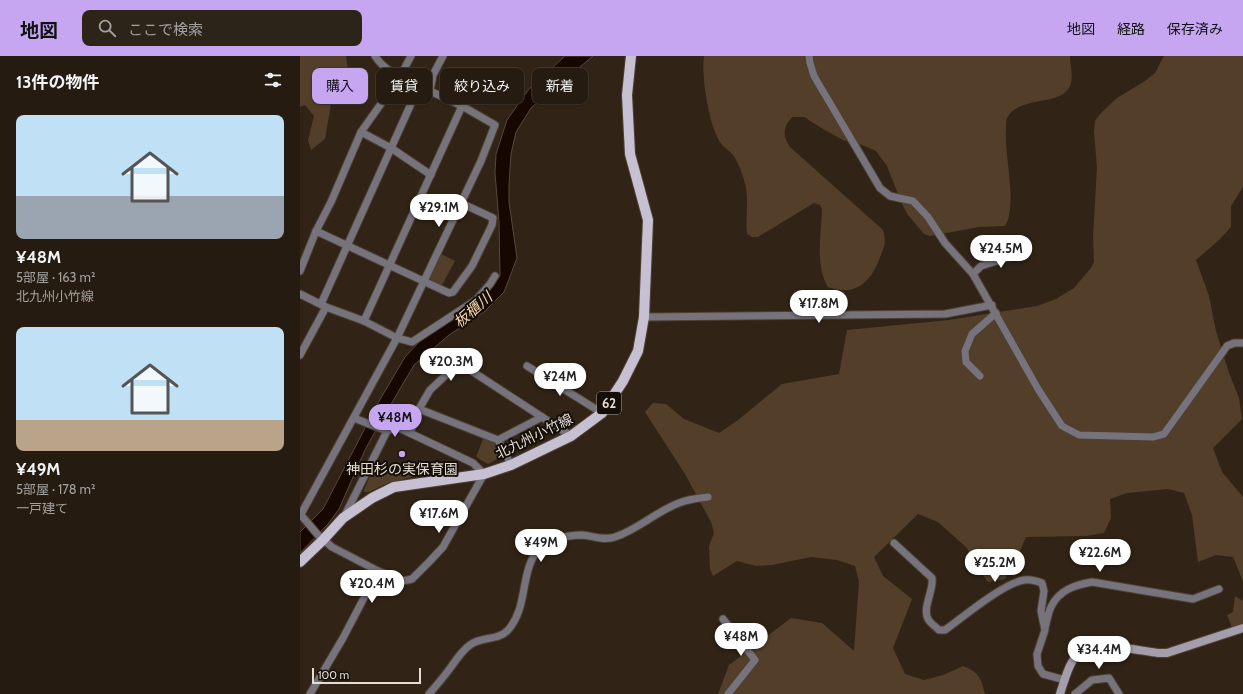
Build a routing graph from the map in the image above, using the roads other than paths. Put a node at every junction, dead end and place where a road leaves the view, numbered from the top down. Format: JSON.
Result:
{"nodes":[{"id":1,"x":375,"y":56,"type":"edge"},
{"id":2,"x":411,"y":56,"type":"edge"},
{"id":3,"x":443,"y":56,"type":"edge"},
{"id":4,"x":631,"y":56,"type":"edge"},
{"id":5,"x":809,"y":56,"type":"edge"},
{"id":6,"x":387,"y":68,"type":"edge"},
{"id":7,"x":405,"y":68,"type":"edge"},
{"id":8,"x":432,"y":80,"type":"edge"},
{"id":9,"x":432,"y":92,"type":"edge"},
{"id":10,"x":381,"y":104,"type":"edge"},
{"id":11,"x":411,"y":104,"type":"edge"},
{"id":12,"x":462,"y":106,"type":"junction"},
{"id":13,"x":361,"y":132,"type":"junction"},
{"id":14,"x":391,"y":148,"type":"junction"},
{"id":15,"x":431,"y":175,"type":"junction"},
{"id":16,"x":462,"y":203,"type":"junction"},
{"id":17,"x":316,"y":231,"type":"junction"},
{"id":18,"x":348,"y":246,"type":"junction"},
{"id":19,"x":1021,"y":253,"type":"dead end"},
{"id":20,"x":391,"y":265,"type":"junction"},
{"id":21,"x":300,"y":271,"type":"edge"},
{"id":22,"x":973,"y":274,"type":"junction"},
{"id":23,"x":495,"y":276,"type":"dead end"},
{"id":24,"x":424,"y":280,"type":"junction"},
{"id":25,"x":300,"y":294,"type":"edge"},
{"id":26,"x":324,"y":305,"type":"junction"},
{"id":27,"x":992,"y":305,"type":"junction"},
{"id":28,"x":996,"y":313,"type":"junction"},
{"id":29,"x":644,"y":317,"type":"junction"},
{"id":30,"x":364,"y":321,"type":"junction"},
{"id":31,"x":397,"y":338,"type":"junction"},
{"id":32,"x":1243,"y":342,"type":"edge"},
{"id":33,"x":300,"y":354,"type":"edge"},
{"id":34,"x":527,"y":366,"type":"dead end"},
{"id":35,"x":980,"y":376,"type":"dead end"},
{"id":36,"x":419,"y":409,"type":"junction"},
{"id":37,"x":602,"y":413,"type":"junction"},
{"id":38,"x":542,"y":417,"type":"junction"},
{"id":39,"x":354,"y":418,"type":"junction"},
{"id":40,"x":393,"y":418,"type":"dead end"},
{"id":41,"x":385,"y":430,"type":"junction"},
{"id":42,"x":410,"y":433,"type":"junction"},
{"id":43,"x":571,"y":436,"type":"junction"},
{"id":44,"x":498,"y":440,"type":"junction"},
{"id":45,"x":511,"y":465,"type":"junction"},
{"id":46,"x":484,"y":474,"type":"junction"},
{"id":47,"x":708,"y":497,"type":"dead end"},
{"id":48,"x":301,"y":515,"type":"edge"},
{"id":49,"x":343,"y":518,"type":"junction"},
{"id":50,"x":320,"y":537,"type":"junction"},
{"id":51,"x":894,"y":543,"type":"dead end"},
{"id":52,"x":300,"y":562,"type":"edge"},
{"id":53,"x":378,"y":571,"type":"junction"},
{"id":54,"x":1219,"y":589,"type":"dead end"},
{"id":55,"x":723,"y":619,"type":"dead end"},
{"id":56,"x":1243,"y":628,"type":"edge"},
{"id":57,"x":1045,"y":630,"type":"junction"},
{"id":58,"x":1065,"y":680,"type":"junction"},
{"id":59,"x":310,"y":694,"type":"edge"},
{"id":60,"x":429,"y":694,"type":"edge"},
{"id":61,"x":728,"y":694,"type":"edge"},
{"id":62,"x":1060,"y":694,"type":"edge"},
{"id":63,"x":1075,"y":694,"type":"edge"},
{"id":64,"x":1119,"y":694,"type":"edge"}],
"edges":[{"from":1,"to":6,"type":"street"},
{"from":2,"to":7,"type":"street"},
{"from":3,"to":8,"type":"street"},
{"from":4,"to":29,"type":"main road","name":"北九州小竹線","number":"62"},
{"from":5,"to":22,"type":"street"},
{"from":9,"to":12,"type":"street"},
{"from":10,"to":13,"type":"street"},
{"from":11,"to":14,"type":"street"},
{"from":12,"to":15,"type":"street"},
{"from":12,"to":16,"type":"street"},
{"from":13,"to":14,"type":"street"},
{"from":13,"to":17,"type":"street"},
{"from":14,"to":15,"type":"street"},
{"from":14,"to":18,"type":"street"},
{"from":15,"to":20,"type":"street"},
{"from":16,"to":24,"type":"street"},
{"from":16,"to":24,"type":"street"},
{"from":17,"to":18,"type":"street"},
{"from":17,"to":21,"type":"street"},
{"from":18,"to":20,"type":"street"},
{"from":18,"to":26,"type":"street"},
{"from":19,"to":22,"type":"street"},
{"from":20,"to":24,"type":"street"},
{"from":20,"to":30,"type":"street"},
{"from":22,"to":27,"type":"street"},
{"from":23,"to":31,"type":"street"},
{"from":24,"to":31,"type":"street"},
{"from":25,"to":26,"type":"street"},
{"from":26,"to":30,"type":"street"},
{"from":26,"to":33,"type":"street"},
{"from":27,"to":28,"type":"street"},
{"from":27,"to":29,"type":"street"},
{"from":28,"to":32,"type":"street"},
{"from":28,"to":35,"type":"street"},
{"from":29,"to":37,"type":"main road","name":"北九州小竹線","number":"62"},
{"from":30,"to":31,"type":"street"},
{"from":31,"to":39,"type":"street"},
{"from":34,"to":37,"type":"street"},
{"from":36,"to":38,"type":"street"},
{"from":36,"to":42,"type":"street"},
{"from":36,"to":44,"type":"street"},
{"from":37,"to":43,"type":"main road","name":"北九州小竹線","number":"62"},
{"from":38,"to":43,"type":"street"},
{"from":38,"to":44,"type":"street"},
{"from":39,"to":41,"type":"street"},
{"from":39,"to":48,"type":"street"},
{"from":40,"to":41,"type":"street"},
{"from":41,"to":42,"type":"street"},
{"from":41,"to":49,"type":"street"},
{"from":42,"to":46,"type":"street"},
{"from":43,"to":45,"type":"main road","name":"北九州小竹線","number":"62"},
{"from":44,"to":45,"type":"street"},
{"from":45,"to":46,"type":"main road","name":"北九州小竹線","number":"62"},
{"from":46,"to":49,"type":"main road","name":"北九州小竹線","number":"62"},
{"from":46,"to":53,"type":"street"},
{"from":47,"to":60,"type":"street"},
{"from":48,"to":50,"type":"street"},
{"from":49,"to":50,"type":"main road","name":"北九州小竹線","number":"62"},
{"from":50,"to":52,"type":"main road","name":"北九州小竹線","number":"62"},
{"from":50,"to":53,"type":"street"},
{"from":51,"to":57,"type":"street"},
{"from":53,"to":59,"type":"street"},
{"from":54,"to":57,"type":"street"},
{"from":55,"to":61,"type":"street"},
{"from":56,"to":58,"type":"street"},
{"from":57,"to":58,"type":"street"},
{"from":58,"to":62,"type":"street"},
{"from":63,"to":64,"type":"street"}]}
